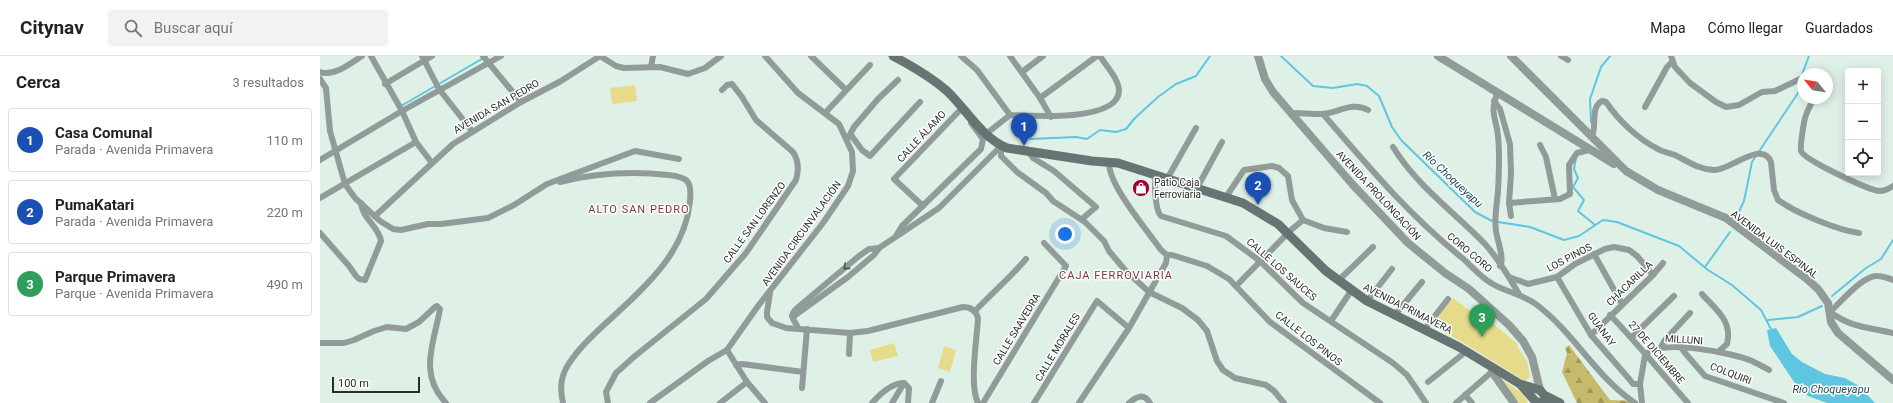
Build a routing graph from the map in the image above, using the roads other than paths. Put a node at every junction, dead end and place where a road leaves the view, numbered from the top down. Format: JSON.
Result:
{"nodes":[{"id":1,"x":362,"y":56,"type":"edge"},
{"id":2,"x":371,"y":56,"type":"edge"},
{"id":3,"x":432,"y":56,"type":"edge"},
{"id":4,"x":483,"y":56,"type":"edge"},
{"id":5,"x":501,"y":56,"type":"edge"},
{"id":6,"x":600,"y":56,"type":"edge"},
{"id":7,"x":653,"y":56,"type":"edge"},
{"id":8,"x":710,"y":56,"type":"edge"},
{"id":9,"x":721,"y":56,"type":"edge"},
{"id":10,"x":765,"y":56,"type":"edge"},
{"id":11,"x":811,"y":56,"type":"edge"},
{"id":12,"x":893,"y":56,"type":"edge"},
{"id":13,"x":962,"y":56,"type":"edge"},
{"id":14,"x":1010,"y":56,"type":"edge"},
{"id":15,"x":1043,"y":56,"type":"edge"},
{"id":16,"x":1099,"y":56,"type":"edge"},
{"id":17,"x":1258,"y":56,"type":"edge"},
{"id":18,"x":1438,"y":56,"type":"edge"},
{"id":19,"x":1511,"y":56,"type":"edge"},
{"id":20,"x":1560,"y":56,"type":"edge"},
{"id":21,"x":423,"y":58,"type":"edge"},
{"id":22,"x":1672,"y":59,"type":"edge"},
{"id":23,"x":1568,"y":60,"type":"dead end"},
{"id":24,"x":714,"y":63,"type":"junction"},
{"id":25,"x":487,"y":64,"type":"junction"},
{"id":26,"x":870,"y":65,"type":"dead end"},
{"id":27,"x":651,"y":67,"type":"junction"},
{"id":28,"x":320,"y":72,"type":"edge"},
{"id":29,"x":1022,"y":72,"type":"junction"},
{"id":30,"x":320,"y":79,"type":"edge"},
{"id":31,"x":898,"y":80,"type":"dead end"},
{"id":32,"x":1797,"y":81,"type":"edge"},
{"id":33,"x":385,"y":84,"type":"junction"},
{"id":34,"x":439,"y":89,"type":"junction"},
{"id":35,"x":722,"y":90,"type":"dead end"},
{"id":36,"x":846,"y":90,"type":"junction"},
{"id":37,"x":1498,"y":92,"type":"junction"},
{"id":38,"x":1040,"y":98,"type":"junction"},
{"id":39,"x":1494,"y":101,"type":"junction"},
{"id":40,"x":521,"y":102,"type":"junction"},
{"id":41,"x":920,"y":102,"type":"dead end"},
{"id":42,"x":1812,"y":104,"type":"edge"},
{"id":43,"x":963,"y":107,"type":"junction"},
{"id":44,"x":1645,"y":107,"type":"dead end"},
{"id":45,"x":1368,"y":110,"type":"dead end"},
{"id":46,"x":402,"y":111,"type":"junction"},
{"id":47,"x":826,"y":112,"type":"junction"},
{"id":48,"x":1290,"y":113,"type":"junction"},
{"id":49,"x":969,"y":114,"type":"junction"},
{"id":50,"x":1323,"y":114,"type":"junction"},
{"id":51,"x":1010,"y":115,"type":"junction"},
{"id":52,"x":1052,"y":117,"type":"junction"},
{"id":53,"x":1196,"y":128,"type":"dead end"},
{"id":54,"x":472,"y":131,"type":"junction"},
{"id":55,"x":986,"y":134,"type":"junction"},
{"id":56,"x":1592,"y":136,"type":"junction"},
{"id":57,"x":849,"y":137,"type":"junction"},
{"id":58,"x":416,"y":142,"type":"junction"},
{"id":59,"x":1222,"y":142,"type":"dead end"},
{"id":60,"x":1540,"y":145,"type":"dead end"},
{"id":61,"x":1001,"y":146,"type":"junction"},
{"id":62,"x":1393,"y":147,"type":"dead end"},
{"id":63,"x":1589,"y":150,"type":"junction"},
{"id":64,"x":1028,"y":151,"type":"junction"},
{"id":65,"x":334,"y":152,"type":"junction"},
{"id":66,"x":679,"y":159,"type":"dead end"},
{"id":67,"x":320,"y":160,"type":"edge"},
{"id":68,"x":1109,"y":162,"type":"junction"},
{"id":69,"x":432,"y":163,"type":"junction"},
{"id":70,"x":1626,"y":171,"type":"junction"},
{"id":71,"x":1156,"y":176,"type":"junction"},
{"id":72,"x":1166,"y":179,"type":"junction"},
{"id":73,"x":345,"y":184,"type":"junction"},
{"id":74,"x":547,"y":184,"type":"junction"},
{"id":75,"x":1893,"y":186,"type":"edge"},
{"id":76,"x":1197,"y":188,"type":"junction"},
{"id":77,"x":1226,"y":197,"type":"junction"},
{"id":78,"x":320,"y":198,"type":"edge"},
{"id":79,"x":1555,"y":199,"type":"junction"},
{"id":80,"x":1509,"y":202,"type":"junction"},
{"id":81,"x":361,"y":203,"type":"junction"},
{"id":82,"x":923,"y":206,"type":"junction"},
{"id":83,"x":375,"y":216,"type":"junction"},
{"id":84,"x":1511,"y":216,"type":"dead end"},
{"id":85,"x":1082,"y":219,"type":"junction"},
{"id":86,"x":1303,"y":220,"type":"junction"},
{"id":87,"x":320,"y":232,"type":"edge"},
{"id":88,"x":1347,"y":232,"type":"dead end"},
{"id":89,"x":1288,"y":233,"type":"junction"},
{"id":90,"x":1859,"y":233,"type":"dead end"},
{"id":91,"x":896,"y":236,"type":"junction"},
{"id":92,"x":1044,"y":243,"type":"dead end"},
{"id":93,"x":1373,"y":247,"type":"dead end"},
{"id":94,"x":879,"y":248,"type":"junction"},
{"id":95,"x":1594,"y":254,"type":"junction"},
{"id":96,"x":1168,"y":255,"type":"junction"},
{"id":97,"x":1026,"y":259,"type":"dead end"},
{"id":98,"x":1260,"y":261,"type":"junction"},
{"id":99,"x":1663,"y":263,"type":"dead end"},
{"id":100,"x":1500,"y":266,"type":"junction"},
{"id":101,"x":1392,"y":269,"type":"dead end"},
{"id":102,"x":1653,"y":275,"type":"junction"},
{"id":103,"x":1509,"y":277,"type":"junction"},
{"id":104,"x":1557,"y":277,"type":"junction"},
{"id":105,"x":1893,"y":280,"type":"edge"},
{"id":106,"x":1338,"y":281,"type":"junction"},
{"id":107,"x":1422,"y":282,"type":"dead end"},
{"id":108,"x":1236,"y":286,"type":"junction"},
{"id":109,"x":770,"y":291,"type":"junction"},
{"id":110,"x":1352,"y":291,"type":"junction"},
{"id":111,"x":1150,"y":292,"type":"junction"},
{"id":112,"x":1519,"y":294,"type":"junction"},
{"id":113,"x":1702,"y":294,"type":"dead end"},
{"id":114,"x":1674,"y":296,"type":"dead end"},
{"id":115,"x":1448,"y":299,"type":"dead end"},
{"id":116,"x":1367,"y":301,"type":"junction"},
{"id":117,"x":1622,"y":304,"type":"junction"},
{"id":118,"x":975,"y":311,"type":"junction"},
{"id":119,"x":1830,"y":312,"type":"junction"},
{"id":120,"x":1690,"y":313,"type":"dead end"},
{"id":121,"x":1610,"y":314,"type":"junction"},
{"id":122,"x":792,"y":316,"type":"junction"},
{"id":123,"x":1394,"y":316,"type":"junction"},
{"id":124,"x":1331,"y":320,"type":"junction"},
{"id":125,"x":798,"y":328,"type":"junction"},
{"id":126,"x":1129,"y":328,"type":"junction"},
{"id":127,"x":807,"y":329,"type":"junction"},
{"id":128,"x":1424,"y":330,"type":"junction"},
{"id":129,"x":850,"y":333,"type":"junction"},
{"id":130,"x":1893,"y":333,"type":"edge"},
{"id":131,"x":1591,"y":335,"type":"junction"},
{"id":132,"x":1632,"y":337,"type":"junction"},
{"id":133,"x":320,"y":343,"type":"edge"},
{"id":134,"x":1661,"y":347,"type":"junction"},
{"id":135,"x":1681,"y":347,"type":"junction"},
{"id":136,"x":727,"y":350,"type":"junction"},
{"id":137,"x":1466,"y":350,"type":"junction"},
{"id":138,"x":1718,"y":352,"type":"junction"},
{"id":139,"x":849,"y":354,"type":"dead end"},
{"id":140,"x":1645,"y":355,"type":"junction"},
{"id":141,"x":736,"y":365,"type":"junction"},
{"id":142,"x":1493,"y":370,"type":"junction"},
{"id":143,"x":1769,"y":370,"type":"dead end"},
{"id":144,"x":803,"y":372,"type":"junction"},
{"id":145,"x":1893,"y":380,"type":"edge"},
{"id":146,"x":941,"y":381,"type":"dead end"},
{"id":147,"x":747,"y":382,"type":"junction"},
{"id":148,"x":1428,"y":382,"type":"dead end"},
{"id":149,"x":904,"y":383,"type":"junction"},
{"id":150,"x":1640,"y":384,"type":"junction"},
{"id":151,"x":802,"y":388,"type":"dead end"},
{"id":152,"x":1465,"y":395,"type":"junction"},
{"id":153,"x":658,"y":397,"type":"junction"},
{"id":154,"x":1538,"y":397,"type":"edge"},
{"id":155,"x":446,"y":403,"type":"edge"},
{"id":156,"x":563,"y":403,"type":"edge"},
{"id":157,"x":608,"y":403,"type":"edge"},
{"id":158,"x":650,"y":403,"type":"edge"},
{"id":159,"x":663,"y":403,"type":"edge"},
{"id":160,"x":720,"y":403,"type":"edge"},
{"id":161,"x":765,"y":403,"type":"edge"},
{"id":162,"x":872,"y":403,"type":"edge"},
{"id":163,"x":892,"y":403,"type":"edge"},
{"id":164,"x":908,"y":403,"type":"edge"},
{"id":165,"x":932,"y":403,"type":"edge"},
{"id":166,"x":978,"y":403,"type":"edge"},
{"id":167,"x":983,"y":403,"type":"edge"},
{"id":168,"x":1034,"y":403,"type":"edge"},
{"id":169,"x":1079,"y":403,"type":"edge"},
{"id":170,"x":1129,"y":403,"type":"edge"},
{"id":171,"x":1150,"y":403,"type":"edge"},
{"id":172,"x":1284,"y":403,"type":"edge"},
{"id":173,"x":1380,"y":403,"type":"edge"},
{"id":174,"x":1426,"y":403,"type":"edge"},
{"id":175,"x":1456,"y":403,"type":"edge"},
{"id":176,"x":1472,"y":403,"type":"edge"},
{"id":177,"x":1514,"y":403,"type":"edge"},
{"id":178,"x":1560,"y":403,"type":"edge"},
{"id":179,"x":1635,"y":403,"type":"edge"},
{"id":180,"x":1642,"y":403,"type":"edge"},
{"id":181,"x":1688,"y":403,"type":"edge"},
{"id":182,"x":1784,"y":403,"type":"edge"}],
"edges":[{"from":1,"to":28,"type":"street"},
{"from":2,"to":33,"type":"street"},
{"from":3,"to":21,"type":"street"},
{"from":4,"to":25,"type":"street"},
{"from":5,"to":25,"type":"street"},
{"from":6,"to":27,"type":"street"},
{"from":6,"to":40,"type":"street","name":"AVENIDA SAN PEDRO"},
{"from":7,"to":27,"type":"street"},
{"from":8,"to":24,"type":"street"},
{"from":9,"to":24,"type":"street"},
{"from":10,"to":47,"type":"street","name":"AVENIDA CIRCUNVALACIÓN"},
{"from":11,"to":36,"type":"street"},
{"from":12,"to":43,"type":"main road","name":"AVENIDA PRIMAVERA"},
{"from":13,"to":51,"type":"street"},
{"from":14,"to":29,"type":"street"},
{"from":15,"to":29,"type":"street"},
{"from":16,"to":38,"type":"street"},
{"from":16,"to":52,"type":"street"},
{"from":17,"to":48,"type":"street","name":"AVENIDA PROLONGACIÓN"},
{"from":18,"to":37,"type":"street"},
{"from":19,"to":56,"type":"street","name":"AVENIDA LUIS ESPINAL"},
{"from":20,"to":23,"type":"street"},
{"from":21,"to":33,"type":"street"},
{"from":21,"to":34,"type":"street"},
{"from":22,"to":32,"type":"street"},
{"from":22,"to":44,"type":"street"},
{"from":24,"to":27,"type":"street"},
{"from":25,"to":34,"type":"street"},
{"from":25,"to":40,"type":"street"},
{"from":26,"to":36,"type":"street"},
{"from":29,"to":38,"type":"street"},
{"from":30,"to":65,"type":"street"},
{"from":31,"to":57,"type":"street"},
{"from":33,"to":46,"type":"street"},
{"from":34,"to":46,"type":"street"},
{"from":34,"to":54,"type":"street"},
{"from":35,"to":157,"type":"street","name":"CALLE SAN LORENZO"},
{"from":36,"to":47,"type":"street"},
{"from":37,"to":39,"type":"street"},
{"from":37,"to":63,"type":"street"},
{"from":38,"to":52,"type":"street"},
{"from":39,"to":80,"type":"street"},
{"from":39,"to":100,"type":"street"},
{"from":40,"to":54,"type":"street","name":"AVENIDA SAN PEDRO"},
{"from":41,"to":57,"type":"street"},
{"from":42,"to":75,"type":"street"},
{"from":43,"to":49,"type":"main road","name":"AVENIDA PRIMAVERA"},
{"from":43,"to":82,"type":"street","name":"CALLE ÁLAMO"},
{"from":45,"to":50,"type":"street"},
{"from":46,"to":58,"type":"street"},
{"from":46,"to":65,"type":"street"},
{"from":47,"to":57,"type":"street","name":"AVENIDA CIRCUNVALACIÓN"},
{"from":48,"to":50,"type":"street"},
{"from":48,"to":154,"type":"street","name":"AVENIDA PROLONGACIÓN"},
{"from":49,"to":55,"type":"main road","name":"AVENIDA PRIMAVERA"},
{"from":49,"to":82,"type":"street"},
{"from":50,"to":112,"type":"street","name":"CORO CORO"},
{"from":51,"to":52,"type":"street"},
{"from":51,"to":55,"type":"street"},
{"from":53,"to":72,"type":"street"},
{"from":54,"to":69,"type":"street","name":"AVENIDA SAN PEDRO"},
{"from":55,"to":61,"type":"main road","name":"AVENIDA PRIMAVERA"},
{"from":56,"to":70,"type":"street","name":"AVENIDA LUIS ESPINAL"},
{"from":56,"to":90,"type":"street"},
{"from":57,"to":109,"type":"street","name":"AVENIDA CIRCUNVALACIÓN"},
{"from":58,"to":69,"type":"street"},
{"from":58,"to":73,"type":"street"},
{"from":59,"to":76,"type":"street"},
{"from":60,"to":79,"type":"street"},
{"from":61,"to":64,"type":"main road","name":"AVENIDA PRIMAVERA"},
{"from":61,"to":85,"type":"street"},
{"from":61,"to":91,"type":"street"},
{"from":62,"to":100,"type":"street"},
{"from":63,"to":70,"type":"street"},
{"from":63,"to":79,"type":"street"},
{"from":64,"to":68,"type":"main road","name":"AVENIDA PRIMAVERA"},
{"from":64,"to":85,"type":"street"},
{"from":65,"to":67,"type":"street"},
{"from":65,"to":73,"type":"street"},
{"from":66,"to":74,"type":"street"},
{"from":68,"to":71,"type":"main road","name":"AVENIDA PRIMAVERA"},
{"from":68,"to":96,"type":"street"},
{"from":69,"to":83,"type":"street","name":"AVENIDA SAN PEDRO"},
{"from":70,"to":119,"type":"street","name":"AVENIDA LUIS ESPINAL"},
{"from":71,"to":72,"type":"main road","name":"AVENIDA PRIMAVERA"},
{"from":71,"to":98,"type":"street","name":"CALLE LOS SAUCES"},
{"from":72,"to":76,"type":"main road","name":"AVENIDA PRIMAVERA"},
{"from":73,"to":78,"type":"street"},
{"from":73,"to":81,"type":"street"},
{"from":74,"to":83,"type":"street"},
{"from":74,"to":156,"type":"street"},
{"from":76,"to":77,"type":"main road","name":"AVENIDA PRIMAVERA"},
{"from":77,"to":86,"type":"street"},
{"from":77,"to":89,"type":"main road","name":"AVENIDA PRIMAVERA"},
{"from":79,"to":80,"type":"street"},
{"from":80,"to":84,"type":"street"},
{"from":81,"to":83,"type":"street"},
{"from":81,"to":87,"type":"street"},
{"from":82,"to":91,"type":"street"},
{"from":85,"to":111,"type":"street"},
{"from":86,"to":88,"type":"street"},
{"from":86,"to":89,"type":"street"},
{"from":89,"to":98,"type":"street"},
{"from":89,"to":106,"type":"main road","name":"AVENIDA PRIMAVERA"},
{"from":91,"to":94,"type":"street"},
{"from":92,"to":167,"type":"street","name":"CALLE SAAVEDRA"},
{"from":93,"to":106,"type":"street"},
{"from":94,"to":122,"type":"street"},
{"from":94,"to":122,"type":"street","one_way":true},
{"from":95,"to":102,"type":"street","name":"LOS PINOS"},
{"from":95,"to":104,"type":"street","name":"LOS PINOS"},
{"from":95,"to":117,"type":"street"},
{"from":96,"to":108,"type":"street","name":"CALLE LOS PINOS"},
{"from":96,"to":111,"type":"street"},
{"from":97,"to":118,"type":"street"},
{"from":98,"to":108,"type":"street"},
{"from":98,"to":124,"type":"street","name":"CALLE LOS SAUCES"},
{"from":99,"to":102,"type":"street","name":"CHACARILLA"},
{"from":100,"to":103,"type":"street"},
{"from":101,"to":116,"type":"street"},
{"from":102,"to":117,"type":"street","name":"CHACARILLA"},
{"from":103,"to":104,"type":"street","name":"LOS PINOS"},
{"from":103,"to":112,"type":"street"},
{"from":104,"to":131,"type":"street","name":"GUANAY"},
{"from":105,"to":119,"type":"street"},
{"from":106,"to":110,"type":"main road","name":"AVENIDA PRIMAVERA"},
{"from":107,"to":123,"type":"street"},
{"from":108,"to":173,"type":"street","name":"CALLE LOS PINOS"},
{"from":109,"to":125,"type":"street","name":"AVENIDA CIRCUNVALACIÓN"},
{"from":109,"to":136,"type":"street"},
{"from":110,"to":116,"type":"main road","name":"AVENIDA PRIMAVERA"},
{"from":110,"to":124,"type":"street"},
{"from":111,"to":126,"type":"street"},
{"from":111,"to":172,"type":"street"},
{"from":112,"to":179,"type":"street","name":"CORO CORO"},
{"from":113,"to":138,"type":"street"},
{"from":114,"to":132,"type":"street"},
{"from":115,"to":128,"type":"street"},
{"from":116,"to":123,"type":"main road","name":"AVENIDA PRIMAVERA"},
{"from":117,"to":121,"type":"street","name":"CHACARILLA"},
{"from":118,"to":129,"type":"street","name":"AVENIDA CIRCUNVALACIÓN"},
{"from":118,"to":166,"type":"street"},
{"from":119,"to":130,"type":"street"},
{"from":119,"to":145,"type":"street","name":"AVENIDA LUIS ESPINAL"},
{"from":120,"to":134,"type":"street"},
{"from":121,"to":131,"type":"street","name":"CHACARILLA"},
{"from":121,"to":132,"type":"street","name":"27 DE DICIEMBRE"},
{"from":122,"to":125,"type":"street"},
{"from":123,"to":128,"type":"main road","name":"AVENIDA PRIMAVERA"},
{"from":124,"to":174,"type":"street","name":"CALLE LOS SAUCES"},
{"from":125,"to":127,"type":"street","name":"AVENIDA CIRCUNVALACIÓN"},
{"from":126,"to":168,"type":"street","name":"CALLE MORALES"},
{"from":126,"to":169,"type":"street"},
{"from":127,"to":129,"type":"street","name":"AVENIDA CIRCUNVALACIÓN"},
{"from":127,"to":144,"type":"street"},
{"from":128,"to":137,"type":"main road","name":"AVENIDA PRIMAVERA"},
{"from":129,"to":139,"type":"street"},
{"from":131,"to":150,"type":"street","name":"GUANAY"},
{"from":132,"to":140,"type":"street","name":"27 DE DICIEMBRE"},
{"from":133,"to":155,"type":"street"},
{"from":134,"to":135,"type":"street","name":"MILLUNI"},
{"from":134,"to":140,"type":"street","name":"MILLUNI"},
{"from":135,"to":138,"type":"street","name":"MILLUNI"},
{"from":135,"to":182,"type":"street","name":"COLQUIRI"},
{"from":136,"to":141,"type":"street"},
{"from":136,"to":153,"type":"street"},
{"from":137,"to":142,"type":"main road","name":"AVENIDA PRIMAVERA"},
{"from":137,"to":148,"type":"street"},
{"from":138,"to":143,"type":"street","name":"MILLUNI"},
{"from":140,"to":150,"type":"street"},
{"from":140,"to":181,"type":"street","name":"27 DE DICIEMBRE"},
{"from":141,"to":144,"type":"street"},
{"from":141,"to":147,"type":"street"},
{"from":142,"to":152,"type":"street"},
{"from":142,"to":154,"type":"main road","name":"AVENIDA PRIMAVERA"},
{"from":142,"to":177,"type":"street"},
{"from":144,"to":151,"type":"street"},
{"from":146,"to":165,"type":"street"},
{"from":147,"to":160,"type":"street"},
{"from":147,"to":161,"type":"street"},
{"from":149,"to":162,"type":"street"},
{"from":149,"to":163,"type":"street"},
{"from":149,"to":164,"type":"street"},
{"from":150,"to":180,"type":"street"},
{"from":152,"to":175,"type":"street"},
{"from":152,"to":176,"type":"street"},
{"from":153,"to":158,"type":"street"},
{"from":153,"to":159,"type":"street"},
{"from":154,"to":178,"type":"main road","name":"AVENIDA PRIMAVERA"},
{"from":170,"to":171,"type":"street"}]}
